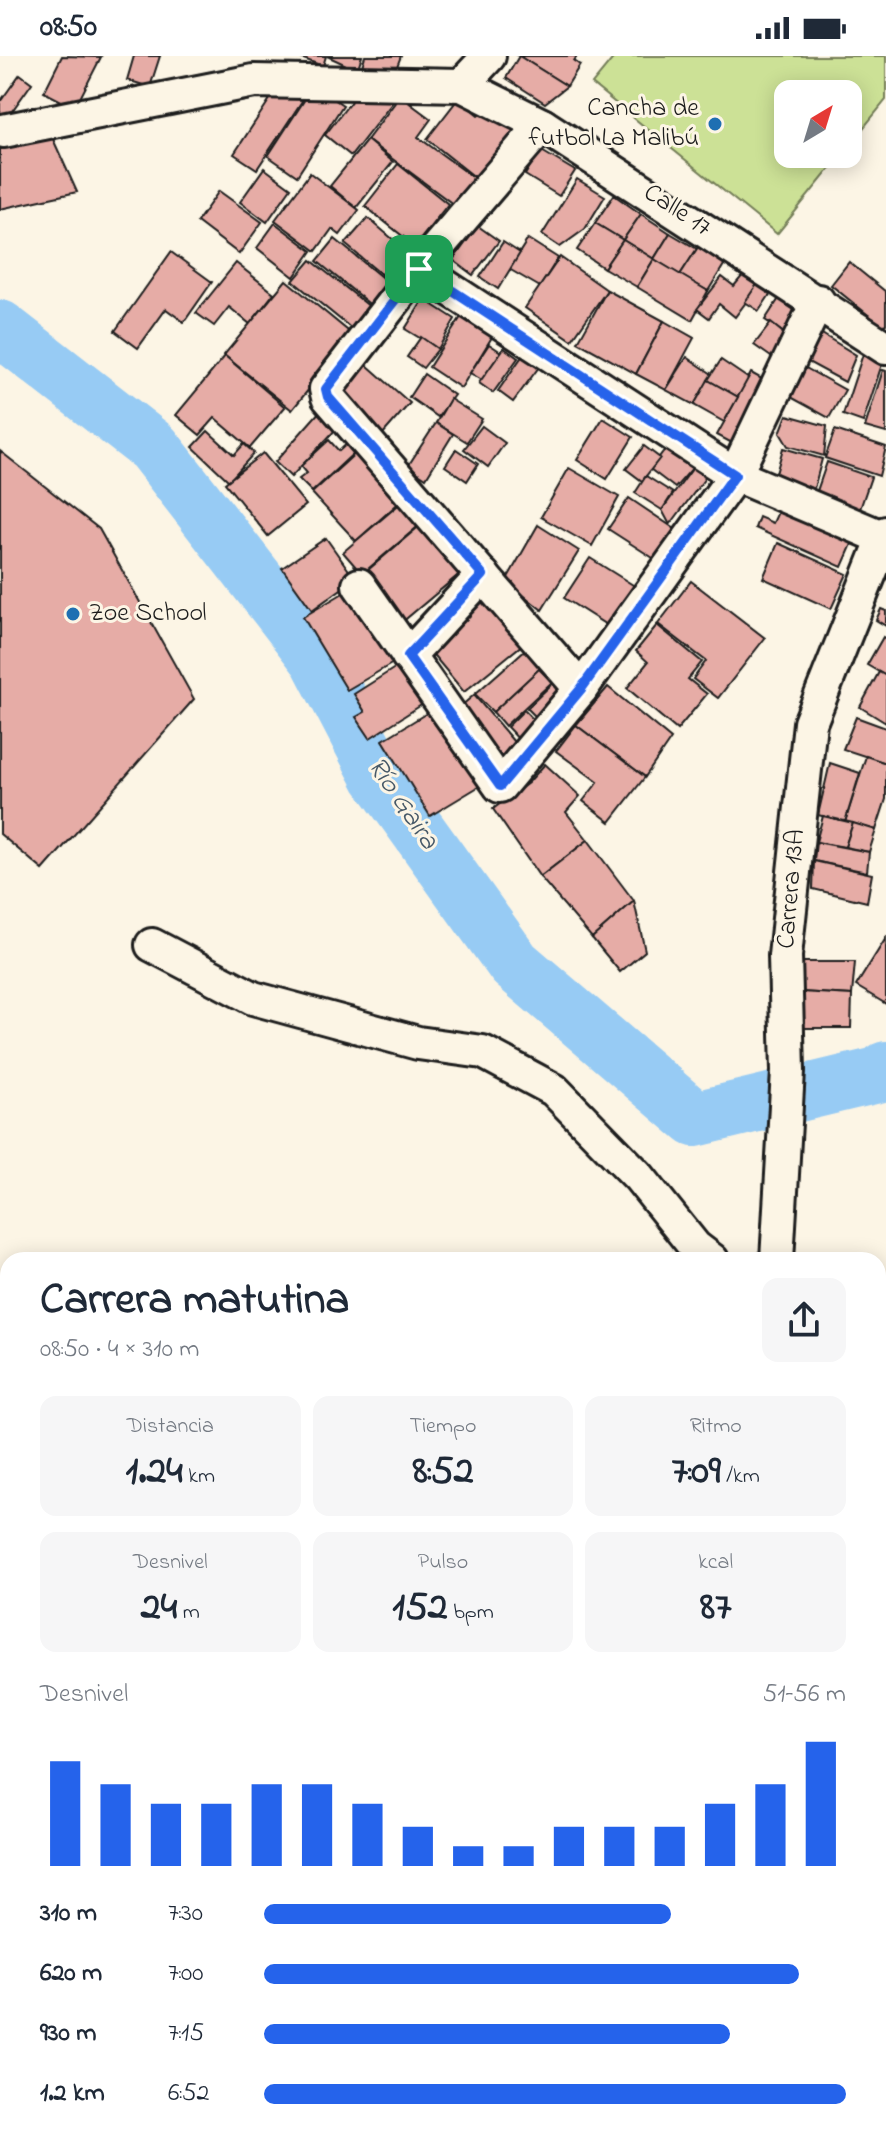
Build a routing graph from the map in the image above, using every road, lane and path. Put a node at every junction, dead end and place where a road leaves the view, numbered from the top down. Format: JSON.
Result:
{"nodes":[{"id":1,"x":489,"y":56,"type":"edge"},
{"id":2,"x":462,"y":85,"type":"junction"},
{"id":3,"x":542,"y":125,"type":"junction"},
{"id":4,"x":3,"y":131,"type":"dead end"},
{"id":5,"x":419,"y":269,"type":"junction"},
{"id":6,"x":818,"y":301,"type":"junction"},
{"id":7,"x":886,"y":348,"type":"edge"},
{"id":8,"x":735,"y":475,"type":"junction"},
{"id":9,"x":885,"y":536,"type":"edge"},
{"id":10,"x":483,"y":575,"type":"junction"},
{"id":11,"x":359,"y":585,"type":"dead end"},
{"id":12,"x":408,"y":656,"type":"junction"},
{"id":13,"x":581,"y":689,"type":"junction"},
{"id":14,"x":152,"y":945,"type":"dead end"},
{"id":15,"x":778,"y":1248,"type":"edge"},
{"id":16,"x":702,"y":1252,"type":"edge"}],
"edges":[{"from":1,"to":2,"type":"street"},
{"from":2,"to":3,"type":"street","name":"Calle 17"},
{"from":2,"to":4,"type":"street"},
{"from":3,"to":5,"type":"street"},
{"from":3,"to":6,"type":"street","name":"Calle 17"},
{"from":5,"to":8,"type":"street"},
{"from":5,"to":10,"type":"street"},
{"from":6,"to":7,"type":"street","name":"Calle 17"},
{"from":6,"to":8,"type":"street"},
{"from":8,"to":9,"type":"street"},
{"from":8,"to":13,"type":"street"},
{"from":9,"to":15,"type":"street","name":"Carrera 13A"},
{"from":10,"to":12,"type":"street"},
{"from":10,"to":13,"type":"street"},
{"from":11,"to":12,"type":"street"},
{"from":12,"to":13,"type":"street"},
{"from":14,"to":16,"type":"street"}]}
